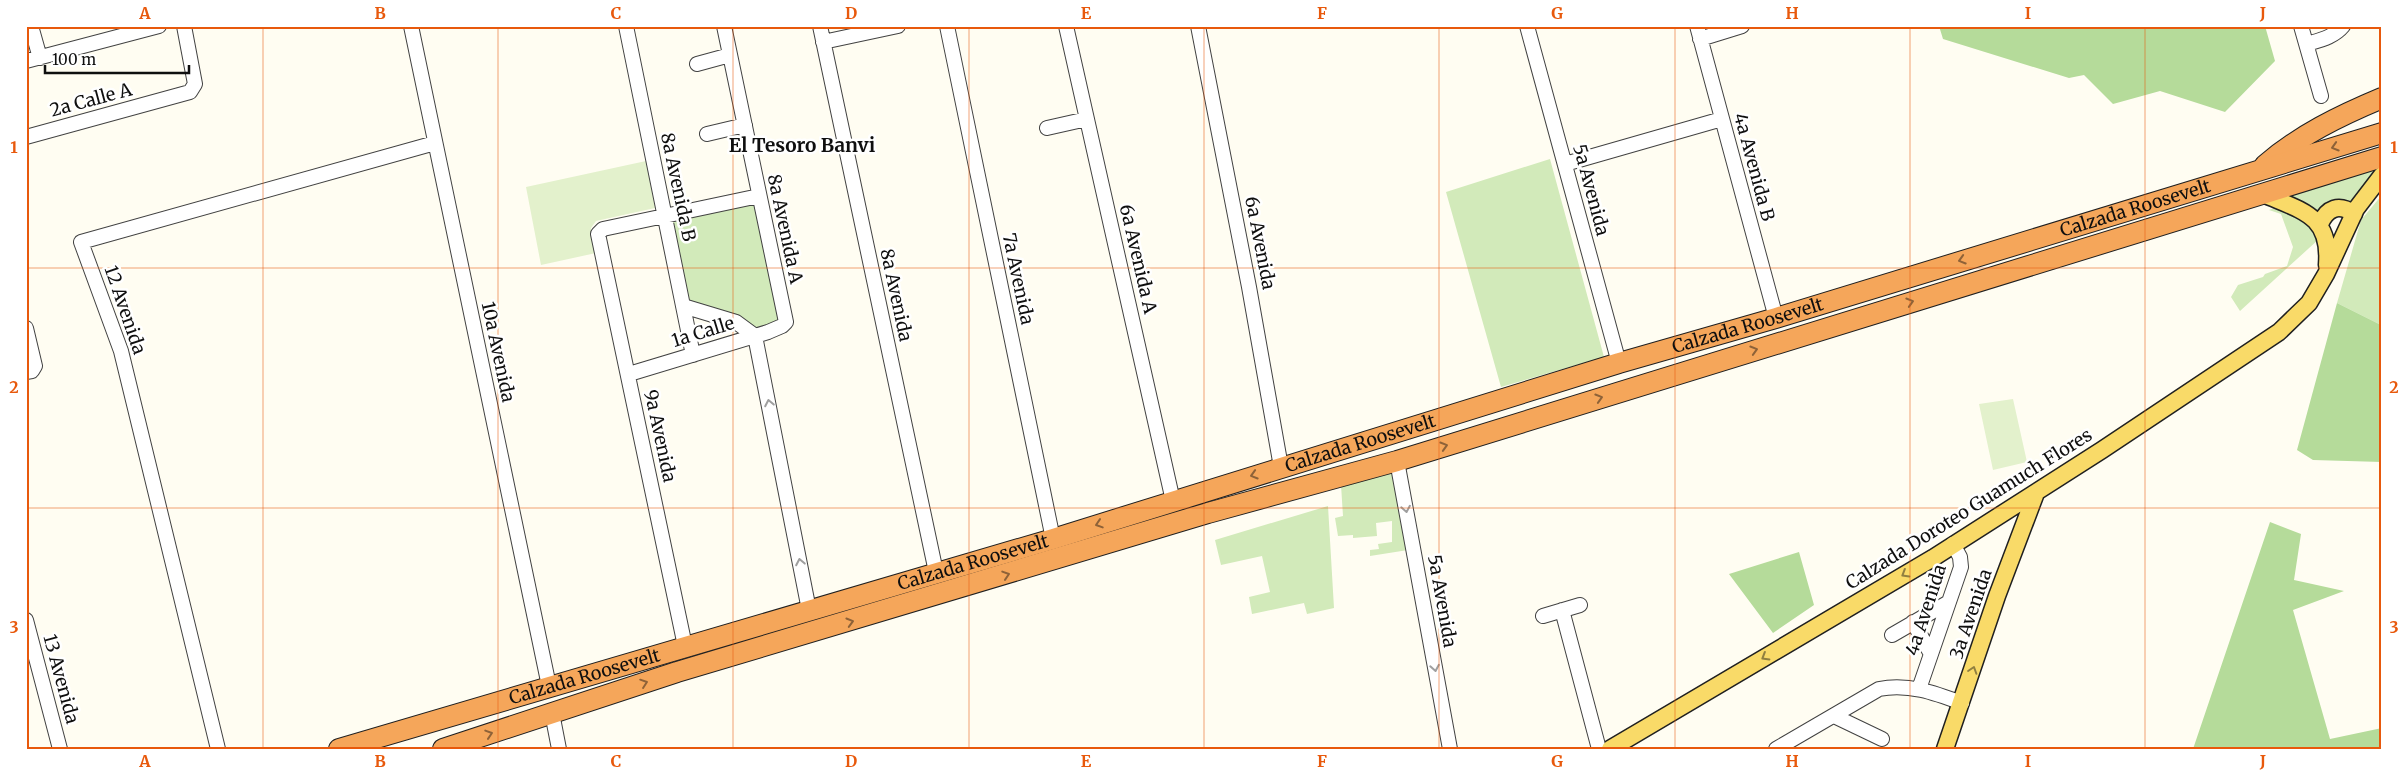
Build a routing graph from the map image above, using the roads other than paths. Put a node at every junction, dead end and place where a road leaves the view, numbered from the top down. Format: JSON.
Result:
{"nodes":[{"id":1,"x":31,"y":26,"type":"edge"},
{"id":2,"x":159,"y":26,"type":"edge"},
{"id":3,"x":184,"y":26,"type":"edge"},
{"id":4,"x":411,"y":26,"type":"edge"},
{"id":5,"x":626,"y":26,"type":"edge"},
{"id":6,"x":724,"y":26,"type":"edge"},
{"id":7,"x":820,"y":26,"type":"edge"},
{"id":8,"x":898,"y":26,"type":"edge"},
{"id":9,"x":947,"y":26,"type":"edge"},
{"id":10,"x":1066,"y":26,"type":"edge"},
{"id":11,"x":1527,"y":26,"type":"edge"},
{"id":12,"x":1742,"y":26,"type":"edge"},
{"id":13,"x":2301,"y":26,"type":"edge"},
{"id":14,"x":2343,"y":26,"type":"edge"},
{"id":15,"x":1199,"y":29,"type":"edge"},
{"id":16,"x":117,"y":32,"type":"edge"},
{"id":17,"x":1699,"y":32,"type":"edge"},
{"id":18,"x":823,"y":42,"type":"junction"},
{"id":19,"x":2307,"y":44,"type":"junction"},
{"id":20,"x":730,"y":55,"type":"junction"},
{"id":21,"x":33,"y":60,"type":"edge"},
{"id":22,"x":697,"y":64,"type":"dead end"},
{"id":23,"x":2321,"y":96,"type":"dead end"},
{"id":24,"x":2382,"y":98,"type":"edge"},
{"id":25,"x":1087,"y":119,"type":"junction"},
{"id":26,"x":1722,"y":119,"type":"junction"},
{"id":27,"x":745,"y":125,"type":"junction"},
{"id":28,"x":1047,"y":128,"type":"dead end"},
{"id":29,"x":2382,"y":133,"type":"edge"},
{"id":30,"x":706,"y":134,"type":"dead end"},
{"id":31,"x":26,"y":137,"type":"edge"},
{"id":32,"x":435,"y":143,"type":"junction"},
{"id":33,"x":2382,"y":157,"type":"edge"},
{"id":34,"x":1565,"y":164,"type":"junction"},
{"id":35,"x":2258,"y":171,"type":"junction"},
{"id":36,"x":2382,"y":175,"type":"edge"},
{"id":37,"x":2263,"y":194,"type":"junction"},
{"id":38,"x":759,"y":196,"type":"junction"},
{"id":39,"x":2354,"y":214,"type":"junction"},
{"id":40,"x":665,"y":217,"type":"junction"},
{"id":41,"x":2320,"y":224,"type":"junction"},
{"id":42,"x":2016,"y":244,"type":"junction"},
{"id":43,"x":2020,"y":268,"type":"junction"},
{"id":44,"x":2326,"y":274,"type":"junction"},
{"id":45,"x":684,"y":306,"type":"junction"},
{"id":46,"x":1776,"y":318,"type":"junction"},
{"id":47,"x":786,"y":322,"type":"joint"},
{"id":48,"x":26,"y":328,"type":"edge"},
{"id":49,"x":1716,"y":334,"type":"junction"},
{"id":50,"x":755,"y":336,"type":"junction"},
{"id":51,"x":692,"y":355,"type":"junction"},
{"id":52,"x":1619,"y":363,"type":"junction"},
{"id":53,"x":30,"y":370,"type":"edge"},
{"id":54,"x":629,"y":374,"type":"junction"},
{"id":55,"x":1397,"y":461,"type":"junction"},
{"id":56,"x":1281,"y":467,"type":"junction"},
{"id":57,"x":2036,"y":493,"type":"junction"},
{"id":58,"x":1173,"y":501,"type":"junction"},
{"id":59,"x":1208,"y":513,"type":"junction"},
{"id":60,"x":1992,"y":520,"type":"junction"},
{"id":61,"x":1053,"y":539,"type":"junction"},
{"id":62,"x":1953,"y":544,"type":"junction"},
{"id":63,"x":2015,"y":549,"type":"junction"},
{"id":64,"x":936,"y":572,"type":"junction"},
{"id":65,"x":910,"y":581,"type":"junction"},
{"id":66,"x":1950,"y":602,"type":"junction"},
{"id":67,"x":1580,"y":605,"type":"dead end"},
{"id":68,"x":809,"y":610,"type":"junction"},
{"id":69,"x":1562,"y":610,"type":"junction"},
{"id":70,"x":1543,"y":616,"type":"dead end"},
{"id":71,"x":26,"y":620,"type":"edge"},
{"id":72,"x":1913,"y":622,"type":"junction"},
{"id":73,"x":818,"y":631,"type":"junction"},
{"id":74,"x":1892,"y":636,"type":"dead end"},
{"id":75,"x":684,"y":646,"type":"junction"},
{"id":76,"x":1931,"y":654,"type":"junction"},
{"id":77,"x":678,"y":672,"type":"junction"},
{"id":78,"x":549,"y":686,"type":"junction"},
{"id":79,"x":1919,"y":689,"type":"junction"},
{"id":80,"x":1962,"y":703,"type":"junction"},
{"id":81,"x":552,"y":713,"type":"junction"},
{"id":82,"x":1834,"y":716,"type":"junction"},
{"id":83,"x":1882,"y":740,"type":"dead end"},
{"id":84,"x":1620,"y":746,"type":"edge"},
{"id":85,"x":60,"y":749,"type":"edge"},
{"id":86,"x":218,"y":749,"type":"edge"},
{"id":87,"x":339,"y":749,"type":"edge"},
{"id":88,"x":443,"y":749,"type":"edge"},
{"id":89,"x":559,"y":749,"type":"edge"},
{"id":90,"x":1450,"y":749,"type":"edge"},
{"id":91,"x":1599,"y":749,"type":"edge"},
{"id":92,"x":1776,"y":749,"type":"edge"},
{"id":93,"x":1946,"y":749,"type":"edge"}],
"edges":[{"from":1,"to":21,"type":"street"},
{"from":2,"to":16,"type":"street"},
{"from":3,"to":31,"type":"street","name":"2a Calle A"},
{"from":4,"to":32,"type":"street","name":"10a Avenida"},
{"from":5,"to":40,"type":"street","name":"8a Avenida B"},
{"from":6,"to":20,"type":"street","name":"8a Avenida A"},
{"from":7,"to":18,"type":"street","name":"8a Avenida"},
{"from":8,"to":18,"type":"street"},
{"from":9,"to":61,"type":"street","name":"7a Avenida"},
{"from":10,"to":25,"type":"street","name":"6a Avenida A"},
{"from":11,"to":34,"type":"street","name":"5a Avenida"},
{"from":12,"to":17,"type":"street"},
{"from":13,"to":19,"type":"street"},
{"from":14,"to":19,"type":"street"},
{"from":15,"to":56,"type":"street","name":"6a Avenida"},
{"from":16,"to":21,"type":"street"},
{"from":17,"to":26,"type":"street","name":"4a Avenida B"},
{"from":18,"to":64,"type":"street","name":"8a Avenida"},
{"from":19,"to":23,"type":"street"},
{"from":20,"to":22,"type":"street"},
{"from":20,"to":27,"type":"street","name":"8a Avenida A"},
{"from":24,"to":35,"type":"highway"},
{"from":25,"to":28,"type":"street"},
{"from":25,"to":58,"type":"street","name":"6a Avenida A"},
{"from":26,"to":34,"type":"street"},
{"from":26,"to":46,"type":"street","name":"4a Avenida B"},
{"from":27,"to":30,"type":"street"},
{"from":27,"to":38,"type":"street","name":"8a Avenida A"},
{"from":29,"to":35,"type":"highway","name":"Calzada Roosevelt","one_way":true},
{"from":32,"to":78,"type":"street","name":"10a Avenida"},
{"from":32,"to":86,"type":"street","name":"12 Avenida"},
{"from":33,"to":37,"type":"highway","name":"Calzada Roosevelt"},
{"from":34,"to":52,"type":"street","name":"5a Avenida"},
{"from":35,"to":42,"type":"highway","name":"Calzada Roosevelt"},
{"from":36,"to":39,"type":"main road","name":"Calzada Doroteo Guamuch Flores"},
{"from":37,"to":41,"type":"main road"},
{"from":37,"to":43,"type":"highway","name":"Calzada Roosevelt"},
{"from":38,"to":40,"type":"street"},
{"from":38,"to":47,"type":"street","name":"8a Avenida A"},
{"from":39,"to":41,"type":"main road"},
{"from":39,"to":44,"type":"main road","name":"Calzada Doroteo Guamuch Flores"},
{"from":40,"to":45,"type":"street","name":"8a Avenida B"},
{"from":40,"to":54,"type":"street","name":"9a Avenida"},
{"from":41,"to":44,"type":"main road","name":"Calzada Doroteo Guamuch Flores"},
{"from":42,"to":43,"type":"highway"},
{"from":42,"to":46,"type":"highway","name":"Calzada Roosevelt","one_way":true},
{"from":55,"to":43,"type":"highway","name":"Calzada Roosevelt","one_way":true},
{"from":44,"to":57,"type":"main road","name":"Calzada Doroteo Guamuch Flores"},
{"from":45,"to":50,"type":"street"},
{"from":45,"to":51,"type":"street","name":"8a Avenida B"},
{"from":46,"to":49,"type":"highway","name":"Calzada Roosevelt"},
{"from":47,"to":50,"type":"street","name":"1a Calle"},
{"from":48,"to":53,"type":"street"},
{"from":49,"to":52,"type":"highway","name":"Calzada Roosevelt"},
{"from":49,"to":55,"type":"highway"},
{"from":50,"to":51,"type":"street","name":"1a Calle"},
{"from":68,"to":50,"type":"street","one_way":true},
{"from":51,"to":54,"type":"street","name":"1a Calle"},
{"from":52,"to":56,"type":"highway","name":"Calzada Roosevelt"},
{"from":54,"to":75,"type":"street","name":"9a Avenida"},
{"from":55,"to":59,"type":"highway","name":"Calzada Roosevelt"},
{"from":55,"to":90,"type":"street","name":"5a Avenida","one_way":true},
{"from":56,"to":58,"type":"highway","name":"Calzada Roosevelt","one_way":true},
{"from":56,"to":59,"type":"highway"},
{"from":57,"to":60,"type":"main road","name":"Calzada Doroteo Guamuch Flores"},
{"from":57,"to":63,"type":"main road","name":"3a Avenida"},
{"from":58,"to":61,"type":"highway","name":"Calzada Roosevelt","one_way":true},
{"from":73,"to":59,"type":"highway","name":"Calzada Roosevelt","one_way":true},
{"from":60,"to":62,"type":"main road","name":"Calzada Doroteo Guamuch Flores"},
{"from":60,"to":63,"type":"main road"},
{"from":61,"to":64,"type":"highway","name":"Calzada Roosevelt"},
{"from":62,"to":66,"type":"street","name":"4a Avenida"},
{"from":62,"to":84,"type":"main road","name":"Calzada Doroteo Guamuch Flores","one_way":true},
{"from":80,"to":63,"type":"main road","name":"3a Avenida","one_way":true},
{"from":64,"to":65,"type":"highway","name":"Calzada Roosevelt"},
{"from":65,"to":68,"type":"highway","name":"Calzada Roosevelt"},
{"from":65,"to":73,"type":"highway"},
{"from":66,"to":72,"type":"street"},
{"from":66,"to":76,"type":"street","name":"4a Avenida"},
{"from":67,"to":69,"type":"street"},
{"from":68,"to":75,"type":"highway","name":"Calzada Roosevelt"},
{"from":68,"to":77,"type":"highway"},
{"from":69,"to":70,"type":"street"},
{"from":69,"to":91,"type":"street"},
{"from":71,"to":85,"type":"street","name":"13 Avenida"},
{"from":72,"to":74,"type":"street"},
{"from":72,"to":76,"type":"street"},
{"from":73,"to":77,"type":"highway","name":"Calzada Roosevelt"},
{"from":75,"to":78,"type":"highway","name":"Calzada Roosevelt"},
{"from":76,"to":79,"type":"street","name":"4a Avenida"},
{"from":81,"to":77,"type":"highway","name":"Calzada Roosevelt","one_way":true},
{"from":78,"to":87,"type":"highway","name":"Calzada Roosevelt"},
{"from":79,"to":80,"type":"street"},
{"from":79,"to":82,"type":"street"},
{"from":80,"to":93,"type":"main road","name":"3a Avenida"},
{"from":88,"to":81,"type":"highway","name":"Calzada Roosevelt","one_way":true},
{"from":81,"to":89,"type":"street"},
{"from":82,"to":83,"type":"street"},
{"from":82,"to":92,"type":"street"}]}
